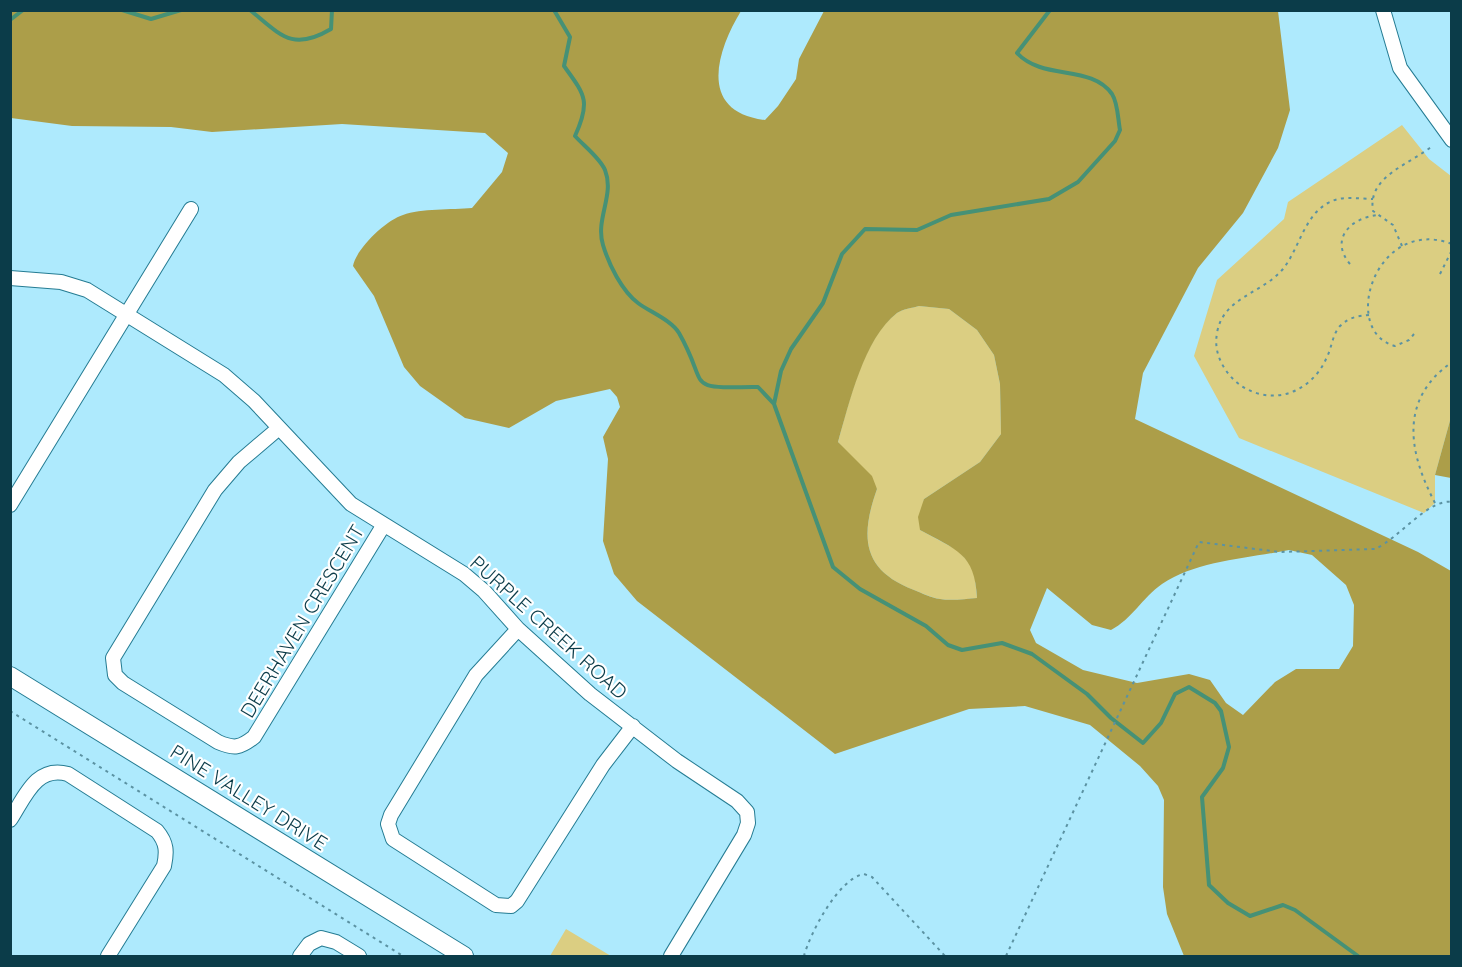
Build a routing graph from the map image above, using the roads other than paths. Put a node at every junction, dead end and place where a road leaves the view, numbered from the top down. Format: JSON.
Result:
{"nodes":[{"id":1,"x":1383,"y":10,"type":"edge"},
{"id":2,"x":1452,"y":140,"type":"edge"},
{"id":3,"x":191,"y":209,"type":"dead end"},
{"id":4,"x":10,"y":278,"type":"edge"},
{"id":5,"x":126,"y":314,"type":"junction"},
{"id":6,"x":279,"y":428,"type":"junction"},
{"id":7,"x":10,"y":505,"type":"edge"},
{"id":8,"x":383,"y":526,"type":"junction"},
{"id":9,"x":518,"y":629,"type":"junction"},
{"id":10,"x":10,"y":676,"type":"edge"},
{"id":11,"x":633,"y":726,"type":"junction"},
{"id":12,"x":10,"y":820,"type":"edge"},
{"id":13,"x":108,"y":957,"type":"edge"},
{"id":14,"x":300,"y":957,"type":"edge"},
{"id":15,"x":359,"y":957,"type":"edge"},
{"id":16,"x":464,"y":957,"type":"edge"},
{"id":17,"x":671,"y":957,"type":"edge"}],
"edges":[{"from":1,"to":2,"type":"street"},
{"from":3,"to":5,"type":"street"},
{"from":4,"to":5,"type":"street","name":"PURPLE CREEK ROAD"},
{"from":5,"to":6,"type":"street","name":"PURPLE CREEK ROAD"},
{"from":5,"to":7,"type":"street"},
{"from":6,"to":8,"type":"street","name":"PURPLE CREEK ROAD"},
{"from":6,"to":8,"type":"street","name":"DEERHAVEN CRESCENT"},
{"from":8,"to":9,"type":"street","name":"PURPLE CREEK ROAD"},
{"from":9,"to":11,"type":"street","name":"PURPLE CREEK ROAD"},
{"from":9,"to":11,"type":"street"},
{"from":10,"to":16,"type":"street","name":"PINE VALLEY DRIVE"},
{"from":11,"to":17,"type":"street","name":"PURPLE CREEK ROAD"},
{"from":12,"to":13,"type":"street"},
{"from":14,"to":15,"type":"street"}]}
